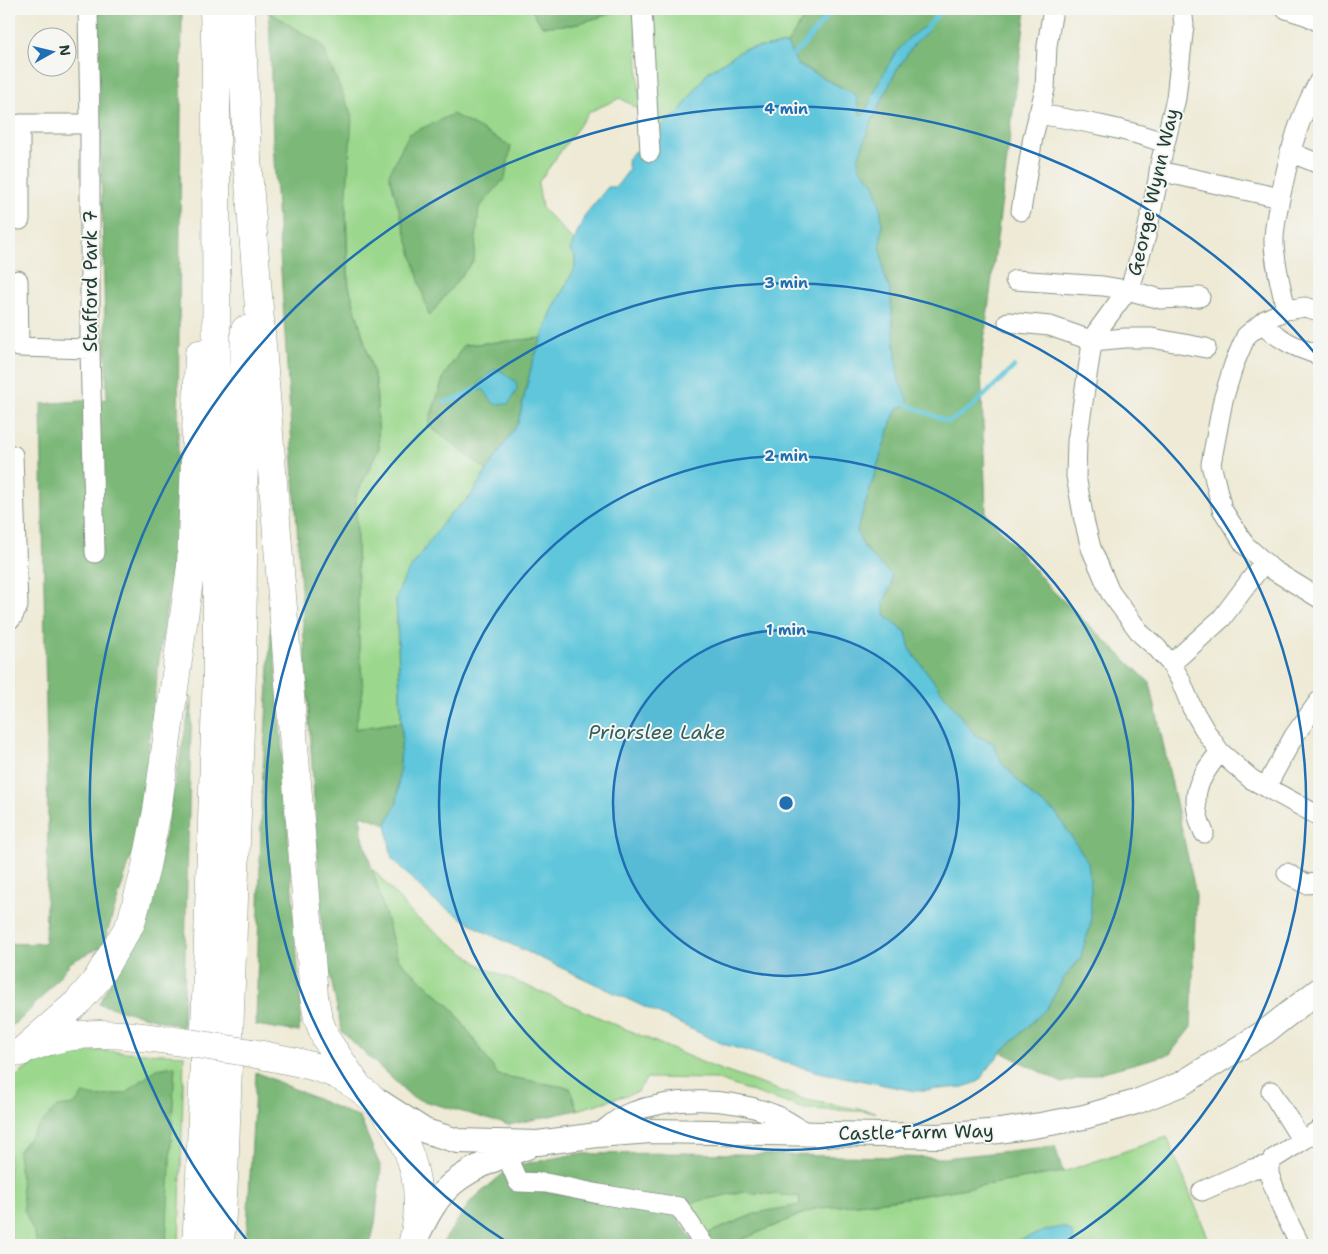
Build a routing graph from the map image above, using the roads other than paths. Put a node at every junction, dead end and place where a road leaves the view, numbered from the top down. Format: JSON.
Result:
{"nodes":[{"id":1,"x":88,"y":9,"type":"edge"},
{"id":2,"x":214,"y":9,"type":"edge"},
{"id":3,"x":241,"y":9,"type":"edge"},
{"id":4,"x":642,"y":9,"type":"edge"},
{"id":5,"x":1053,"y":9,"type":"edge"},
{"id":6,"x":1182,"y":9,"type":"edge"},
{"id":7,"x":1286,"y":9,"type":"edge"},
{"id":8,"x":1319,"y":22,"type":"edge"},
{"id":9,"x":216,"y":69,"type":"junction"},
{"id":10,"x":1319,"y":81,"type":"edge"},
{"id":11,"x":1038,"y":114,"type":"junction"},
{"id":12,"x":90,"y":124,"type":"junction"},
{"id":13,"x":1165,"y":143,"type":"junction"},
{"id":14,"x":650,"y":152,"type":"dead end"},
{"id":15,"x":1290,"y":152,"type":"junction"},
{"id":16,"x":247,"y":158,"type":"junction"},
{"id":17,"x":1319,"y":164,"type":"edge"},
{"id":18,"x":1159,"y":171,"type":"junction"},
{"id":19,"x":1280,"y":198,"type":"junction"},
{"id":20,"x":1021,"y":211,"type":"dead end"},
{"id":21,"x":20,"y":220,"type":"dead end"},
{"id":22,"x":18,"y":280,"type":"dead end"},
{"id":23,"x":1015,"y":280,"type":"dead end"},
{"id":24,"x":1127,"y":290,"type":"junction"},
{"id":25,"x":1200,"y":298,"type":"dead end"},
{"id":26,"x":1286,"y":310,"type":"junction"},
{"id":27,"x":1319,"y":311,"type":"edge"},
{"id":28,"x":1008,"y":322,"type":"dead end"},
{"id":29,"x":1262,"y":323,"type":"junction"},
{"id":30,"x":14,"y":332,"type":"edge"},
{"id":31,"x":1093,"y":341,"type":"junction"},
{"id":32,"x":1206,"y":348,"type":"dead end"},
{"id":33,"x":90,"y":349,"type":"junction"},
{"id":34,"x":1319,"y":355,"type":"edge"},
{"id":35,"x":13,"y":455,"type":"dead end"},
{"id":36,"x":95,"y":553,"type":"dead end"},
{"id":37,"x":1264,"y":562,"type":"junction"},
{"id":38,"x":1319,"y":598,"type":"edge"},
{"id":39,"x":9,"y":620,"type":"edge"},
{"id":40,"x":1171,"y":664,"type":"junction"},
{"id":41,"x":1319,"y":701,"type":"edge"},
{"id":42,"x":1220,"y":752,"type":"junction"},
{"id":43,"x":1266,"y":787,"type":"junction"},
{"id":44,"x":1319,"y":816,"type":"edge"},
{"id":45,"x":1204,"y":833,"type":"dead end"},
{"id":46,"x":1287,"y":873,"type":"dead end"},
{"id":47,"x":1319,"y":883,"type":"edge"},
{"id":48,"x":1319,"y":990,"type":"edge"},
{"id":49,"x":13,"y":1056,"type":"edge"},
{"id":50,"x":363,"y":1091,"type":"junction"},
{"id":51,"x":1271,"y":1091,"type":"dead end"},
{"id":52,"x":1319,"y":1130,"type":"edge"},
{"id":53,"x":1302,"y":1142,"type":"junction"},
{"id":54,"x":538,"y":1143,"type":"junction"},
{"id":55,"x":506,"y":1154,"type":"junction"},
{"id":56,"x":1269,"y":1165,"type":"junction"},
{"id":57,"x":1202,"y":1191,"type":"dead end"},
{"id":58,"x":196,"y":1245,"type":"edge"},
{"id":59,"x":220,"y":1245,"type":"edge"},
{"id":60,"x":412,"y":1245,"type":"edge"},
{"id":61,"x":704,"y":1245,"type":"edge"},
{"id":62,"x":1300,"y":1245,"type":"edge"}],
"edges":[{"from":1,"to":12,"type":"street","name":"Stafford Park 7"},
{"from":2,"to":9,"type":"highway"},
{"from":3,"to":16,"type":"highway"},
{"from":4,"to":14,"type":"street"},
{"from":5,"to":11,"type":"street"},
{"from":6,"to":13,"type":"street","name":"George Wynn Way"},
{"from":7,"to":8,"type":"street"},
{"from":9,"to":49,"type":"highway"},
{"from":9,"to":58,"type":"highway"},
{"from":10,"to":15,"type":"street"},
{"from":11,"to":13,"type":"street"},
{"from":11,"to":20,"type":"street"},
{"from":12,"to":21,"type":"street"},
{"from":12,"to":33,"type":"street","name":"Stafford Park 7"},
{"from":13,"to":18,"type":"street","name":"George Wynn Way"},
{"from":15,"to":17,"type":"street"},
{"from":15,"to":19,"type":"street"},
{"from":16,"to":50,"type":"highway"},
{"from":16,"to":59,"type":"highway"},
{"from":18,"to":19,"type":"street"},
{"from":18,"to":24,"type":"street","name":"George Wynn Way"},
{"from":19,"to":26,"type":"street"},
{"from":22,"to":30,"type":"street"},
{"from":23,"to":24,"type":"street"},
{"from":24,"to":25,"type":"street"},
{"from":24,"to":31,"type":"street","name":"George Wynn Way"},
{"from":26,"to":27,"type":"street"},
{"from":26,"to":29,"type":"street"},
{"from":28,"to":31,"type":"street"},
{"from":29,"to":34,"type":"street"},
{"from":29,"to":37,"type":"street"},
{"from":30,"to":33,"type":"street"},
{"from":31,"to":32,"type":"street"},
{"from":31,"to":40,"type":"street","name":"George Wynn Way"},
{"from":33,"to":36,"type":"street","name":"Stafford Park 7"},
{"from":35,"to":39,"type":"street"},
{"from":37,"to":38,"type":"street"},
{"from":37,"to":40,"type":"street"},
{"from":40,"to":42,"type":"street","name":"George Wynn Way"},
{"from":41,"to":43,"type":"street"},
{"from":42,"to":43,"type":"street","name":"George Wynn Way"},
{"from":42,"to":45,"type":"street"},
{"from":43,"to":44,"type":"street","name":"George Wynn Way"},
{"from":46,"to":47,"type":"street"},
{"from":48,"to":54,"type":"main road","name":"Castle Farm Way"},
{"from":49,"to":50,"type":"highway","bridge":true},
{"from":50,"to":54,"type":"main road","name":"Castle Farm Way"},
{"from":50,"to":60,"type":"highway"},
{"from":51,"to":53,"type":"street"},
{"from":52,"to":53,"type":"street"},
{"from":53,"to":56,"type":"street"},
{"from":54,"to":55,"type":"main road","name":"Castle Farm Way"},
{"from":55,"to":60,"type":"main road","name":"Castle Farm Way"},
{"from":55,"to":61,"type":"street"},
{"from":56,"to":57,"type":"street"},
{"from":56,"to":62,"type":"street"}]}
